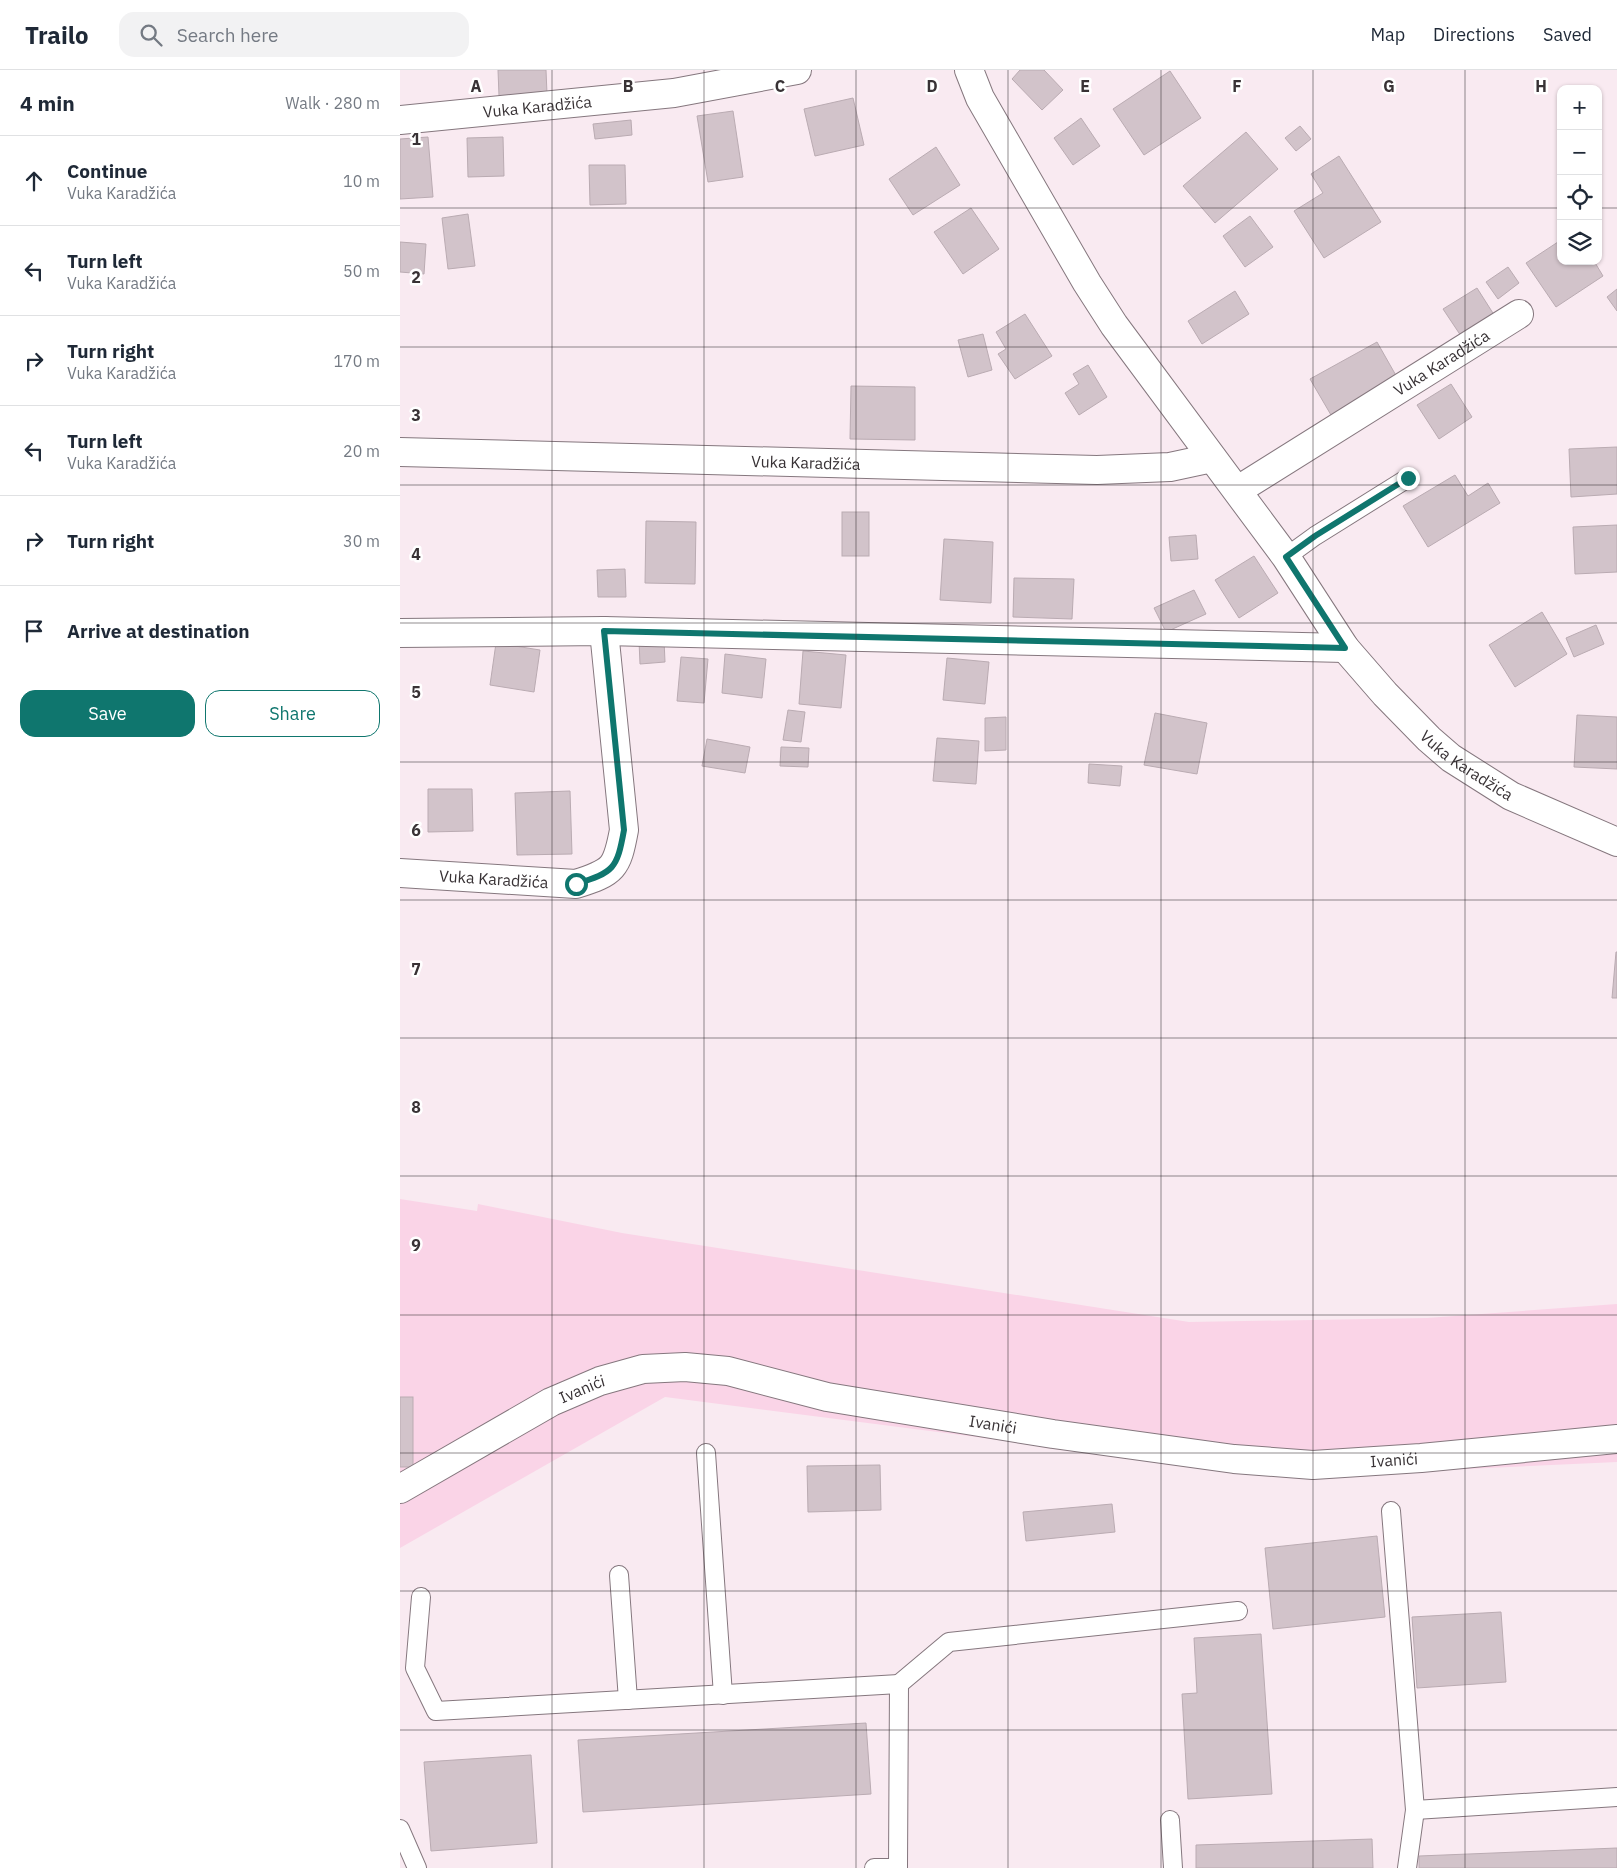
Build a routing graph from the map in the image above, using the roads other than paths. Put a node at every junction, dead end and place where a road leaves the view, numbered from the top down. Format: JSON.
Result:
{"nodes":[{"id":1,"x":797,"y":70,"type":"edge"},
{"id":2,"x":969,"y":70,"type":"edge"},
{"id":3,"x":672,"y":81,"type":"edge"},
{"id":4,"x":400,"y":120,"type":"edge"},
{"id":5,"x":1519,"y":314,"type":"dead end"},
{"id":6,"x":400,"y":452,"type":"edge"},
{"id":7,"x":1212,"y":458,"type":"junction"},
{"id":8,"x":1408,"y":478,"type":"dead end"},
{"id":9,"x":1238,"y":490,"type":"junction"},
{"id":10,"x":1286,"y":557,"type":"junction"},
{"id":11,"x":604,"y":631,"type":"junction"},
{"id":12,"x":400,"y":633,"type":"edge"},
{"id":13,"x":1345,"y":648,"type":"junction"},
{"id":14,"x":1617,"y":842,"type":"edge"},
{"id":15,"x":400,"y":873,"type":"edge"},
{"id":16,"x":1617,"y":1439,"type":"edge"},
{"id":17,"x":706,"y":1453,"type":"dead end"},
{"id":18,"x":400,"y":1490,"type":"edge"},
{"id":19,"x":1391,"y":1510,"type":"dead end"},
{"id":20,"x":619,"y":1575,"type":"dead end"},
{"id":21,"x":421,"y":1597,"type":"dead end"},
{"id":22,"x":1238,"y":1611,"type":"dead end"},
{"id":23,"x":899,"y":1684,"type":"junction"},
{"id":24,"x":722,"y":1695,"type":"junction"},
{"id":25,"x":628,"y":1700,"type":"junction"},
{"id":26,"x":1617,"y":1797,"type":"edge"},
{"id":27,"x":1415,"y":1810,"type":"junction"},
{"id":28,"x":1170,"y":1820,"type":"dead end"},
{"id":29,"x":400,"y":1829,"type":"edge"},
{"id":30,"x":898,"y":1867,"type":"edge"},
{"id":31,"x":417,"y":1868,"type":"edge"},
{"id":32,"x":874,"y":1868,"type":"edge"},
{"id":33,"x":1173,"y":1868,"type":"edge"},
{"id":34,"x":1406,"y":1868,"type":"edge"}],
"edges":[{"from":1,"to":3,"type":"street","name":"Vuka Karadžića"},
{"from":2,"to":7,"type":"street","name":"Vuka Karadžića"},
{"from":3,"to":4,"type":"street","name":"Vuka Karadžića"},
{"from":5,"to":9,"type":"street","name":"Vuka Karadžića"},
{"from":6,"to":7,"type":"street","name":"Vuka Karadžića"},
{"from":7,"to":9,"type":"street","name":"Vuka Karadžića"},
{"from":8,"to":10,"type":"lane"},
{"from":9,"to":10,"type":"street","name":"Vuka Karadžića"},
{"from":10,"to":13,"type":"street","name":"Vuka Karadžića"},
{"from":11,"to":12,"type":"street"},
{"from":11,"to":13,"type":"street"},
{"from":11,"to":15,"type":"street","name":"Vuka Karadžića"},
{"from":13,"to":14,"type":"street","name":"Vuka Karadžića"},
{"from":16,"to":18,"type":"street","name":"Ivanići"},
{"from":17,"to":24,"type":"lane"},
{"from":19,"to":27,"type":"lane"},
{"from":20,"to":25,"type":"lane"},
{"from":21,"to":25,"type":"lane"},
{"from":22,"to":23,"type":"lane"},
{"from":23,"to":24,"type":"lane"},
{"from":23,"to":30,"type":"lane"},
{"from":24,"to":25,"type":"lane"},
{"from":26,"to":27,"type":"lane"},
{"from":27,"to":34,"type":"lane"},
{"from":28,"to":33,"type":"lane"},
{"from":29,"to":31,"type":"lane"},
{"from":30,"to":32,"type":"lane"}]}
